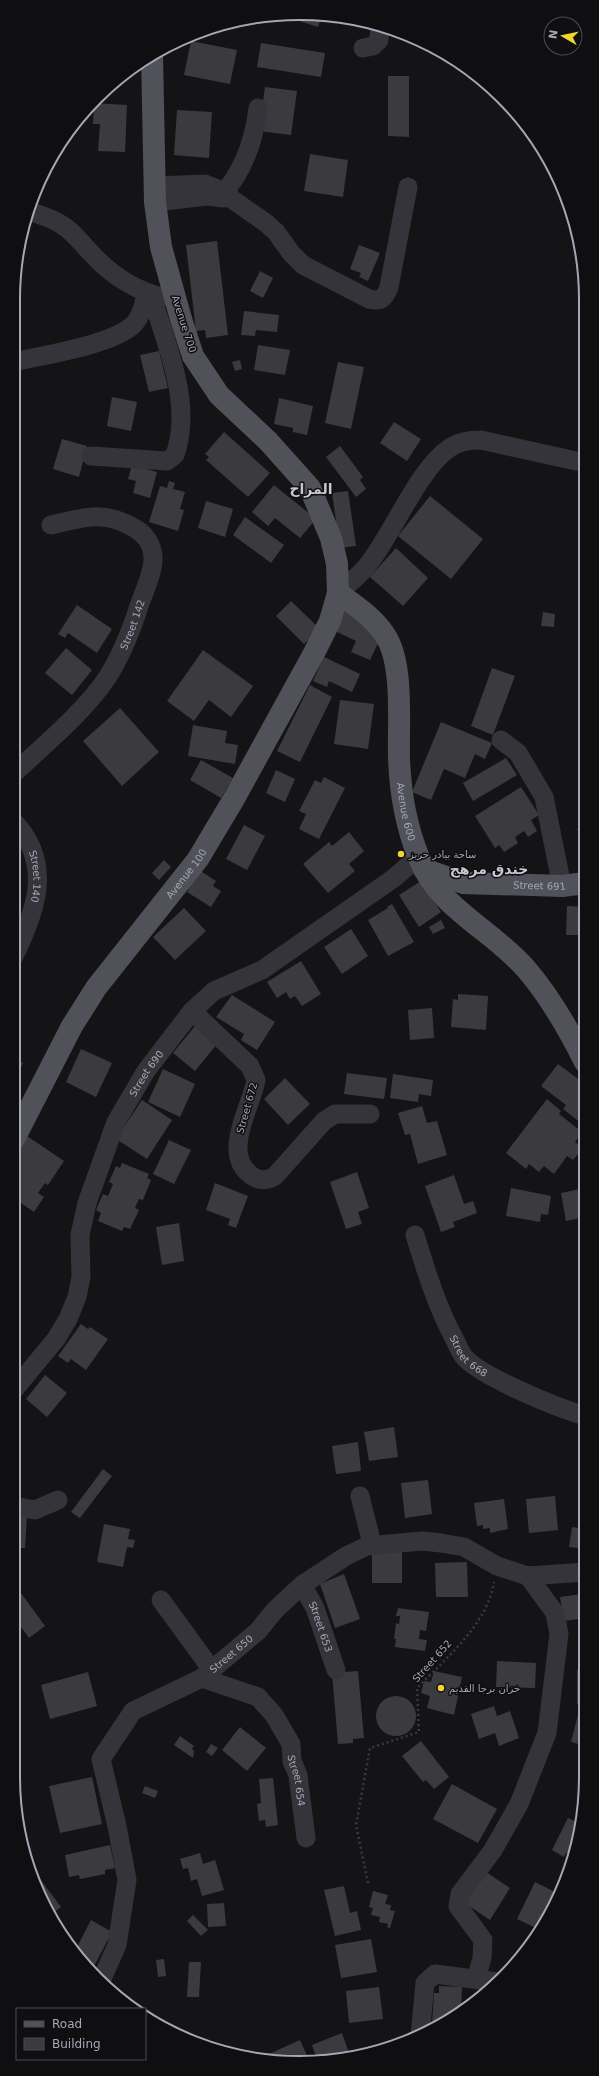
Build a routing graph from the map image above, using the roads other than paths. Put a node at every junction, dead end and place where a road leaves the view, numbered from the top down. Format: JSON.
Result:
{"nodes":[{"id":1,"x":380,"y":32,"type":"edge"},
{"id":2,"x":363,"y":48,"type":"dead end"},
{"id":3,"x":152,"y":62,"type":"edge"},
{"id":4,"x":258,"y":108,"type":"dead end"},
{"id":5,"x":408,"y":188,"type":"dead end"},
{"id":6,"x":155,"y":194,"type":"junction"},
{"id":7,"x":226,"y":197,"type":"junction"},
{"id":8,"x":34,"y":213,"type":"edge"},
{"id":9,"x":148,"y":294,"type":"junction"},
{"id":10,"x":175,"y":300,"type":"junction"},
{"id":11,"x":20,"y":360,"type":"edge"},
{"id":12,"x":91,"y":456,"type":"dead end"},
{"id":13,"x":576,"y":461,"type":"dead end"},
{"id":14,"x":51,"y":525,"type":"dead end"},
{"id":15,"x":338,"y":593,"type":"junction"},
{"id":16,"x":501,"y":740,"type":"dead end"},
{"id":17,"x":20,"y":767,"type":"edge"},
{"id":18,"x":20,"y":828,"type":"edge"},
{"id":19,"x":421,"y":863,"type":"junction"},
{"id":20,"x":579,"y":884,"type":"edge"},
{"id":21,"x":562,"y":886,"type":"junction"},
{"id":22,"x":20,"y":943,"type":"edge"},
{"id":23,"x":192,"y":1011,"type":"junction"},
{"id":24,"x":579,"y":1051,"type":"edge"},
{"id":25,"x":370,"y":1114,"type":"dead end"},
{"id":26,"x":20,"y":1127,"type":"edge"},
{"id":27,"x":414,"y":1235,"type":"dead end"},
{"id":28,"x":20,"y":1382,"type":"edge"},
{"id":29,"x":579,"y":1414,"type":"edge"},
{"id":30,"x":360,"y":1496,"type":"dead end"},
{"id":31,"x":58,"y":1500,"type":"dead end"},
{"id":32,"x":20,"y":1507,"type":"edge"},
{"id":33,"x":372,"y":1544,"type":"junction"},
{"id":34,"x":579,"y":1572,"type":"edge"},
{"id":35,"x":528,"y":1576,"type":"junction"},
{"id":36,"x":302,"y":1585,"type":"junction"},
{"id":37,"x":161,"y":1600,"type":"dead end"},
{"id":38,"x":336,"y":1670,"type":"dead end"},
{"id":39,"x":207,"y":1674,"type":"junction"},
{"id":40,"x":306,"y":1838,"type":"dead end"},
{"id":41,"x":103,"y":1975,"type":"edge"},
{"id":42,"x":476,"y":1979,"type":"junction"},
{"id":43,"x":490,"y":1981,"type":"edge"},
{"id":44,"x":421,"y":2028,"type":"edge"}],
"edges":[{"from":1,"to":2,"type":"street"},
{"from":3,"to":6,"type":"main road","name":"Avenue 700"},
{"from":4,"to":7,"type":"street"},
{"from":5,"to":7,"type":"street"},
{"from":6,"to":7,"type":"street"},
{"from":6,"to":10,"type":"main road","name":"Avenue 700"},
{"from":8,"to":9,"type":"street"},
{"from":9,"to":10,"type":"street"},
{"from":9,"to":11,"type":"street"},
{"from":9,"to":12,"type":"street"},
{"from":10,"to":15,"type":"main road","name":"Avenue 700"},
{"from":13,"to":15,"type":"street"},
{"from":14,"to":17,"type":"street","name":"Street 142"},
{"from":15,"to":19,"type":"main road","name":"Avenue 600"},
{"from":15,"to":26,"type":"main road","name":"Avenue 100"},
{"from":16,"to":21,"type":"street"},
{"from":18,"to":22,"type":"street","name":"Street 140"},
{"from":19,"to":21,"type":"main road","name":"Street 691"},
{"from":19,"to":23,"type":"street","name":"Street 690"},
{"from":19,"to":24,"type":"main road","name":"Avenue 600"},
{"from":20,"to":21,"type":"main road","name":"Street 691"},
{"from":23,"to":25,"type":"street","name":"Street 672"},
{"from":23,"to":28,"type":"street","name":"Street 690"},
{"from":27,"to":29,"type":"street","name":"Street 668"},
{"from":30,"to":33,"type":"street"},
{"from":31,"to":32,"type":"street"},
{"from":33,"to":35,"type":"street","name":"Street 650"},
{"from":33,"to":36,"type":"street","name":"Street 650"},
{"from":34,"to":35,"type":"street","name":"Street 650"},
{"from":35,"to":42,"type":"street"},
{"from":36,"to":38,"type":"street","name":"Street 653"},
{"from":36,"to":39,"type":"street","name":"Street 650"},
{"from":37,"to":39,"type":"street"},
{"from":39,"to":40,"type":"street","name":"Street 654"},
{"from":39,"to":41,"type":"street","name":"Street 650"},
{"from":42,"to":43,"type":"street"},
{"from":42,"to":44,"type":"street"}]}
